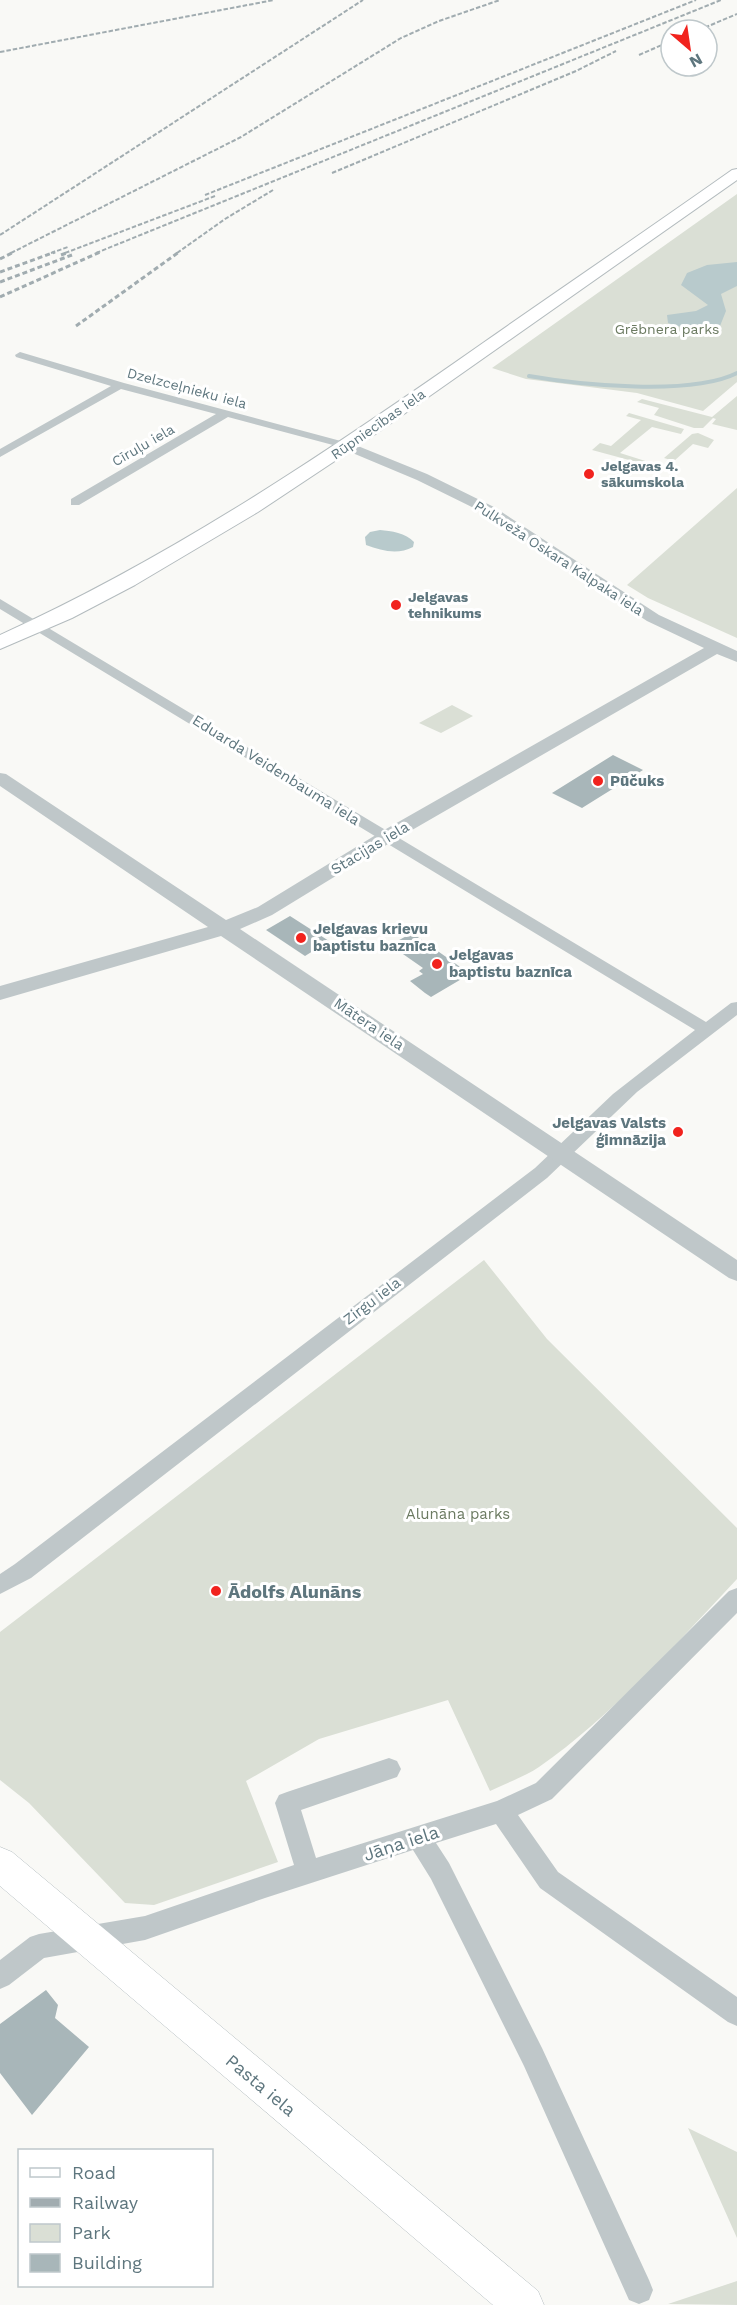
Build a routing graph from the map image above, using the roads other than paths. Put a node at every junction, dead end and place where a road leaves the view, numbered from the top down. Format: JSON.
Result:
{"nodes":[{"id":1,"x":737,"y":172,"type":"edge"},
{"id":2,"x":20,"y":355,"type":"dead end"},
{"id":3,"x":120,"y":385,"type":"junction"},
{"id":4,"x":225,"y":414,"type":"junction"},
{"id":5,"x":348,"y":446,"type":"junction"},
{"id":6,"x":0,"y":454,"type":"edge"},
{"id":7,"x":75,"y":502,"type":"dead end"},
{"id":8,"x":0,"y":603,"type":"edge"},
{"id":9,"x":40,"y":626,"type":"junction"},
{"id":10,"x":0,"y":644,"type":"edge"},
{"id":11,"x":716,"y":648,"type":"junction"},
{"id":12,"x":737,"y":657,"type":"edge"},
{"id":13,"x":0,"y":778,"type":"edge"},
{"id":14,"x":386,"y":837,"type":"junction"},
{"id":15,"x":226,"y":928,"type":"junction"},
{"id":16,"x":0,"y":993,"type":"edge"},
{"id":17,"x":737,"y":1007,"type":"edge"},
{"id":18,"x":707,"y":1030,"type":"junction"},
{"id":19,"x":564,"y":1154,"type":"junction"},
{"id":20,"x":737,"y":1272,"type":"edge"},
{"id":21,"x":23,"y":1571,"type":"junction"},
{"id":22,"x":0,"y":1585,"type":"edge"},
{"id":23,"x":0,"y":1593,"type":"edge"},
{"id":24,"x":737,"y":1598,"type":"edge"},
{"id":25,"x":389,"y":1769,"type":"dead end"},
{"id":26,"x":501,"y":1811,"type":"junction"},
{"id":27,"x":419,"y":1838,"type":"junction"},
{"id":28,"x":0,"y":1864,"type":"edge"},
{"id":29,"x":309,"y":1873,"type":"junction"},
{"id":30,"x":84,"y":1937,"type":"junction"},
{"id":31,"x":0,"y":1976,"type":"edge"},
{"id":32,"x":737,"y":2013,"type":"edge"},
{"id":33,"x":639,"y":2289,"type":"dead end"},
{"id":34,"x":524,"y":2305,"type":"edge"}],
"edges":[{"from":1,"to":5,"type":"main road","name":"Rūpniecības iela"},
{"from":2,"to":3,"type":"street","name":"Dzelzceļnieku iela"},
{"from":3,"to":4,"type":"street","name":"Dzelzceļnieku iela"},
{"from":3,"to":6,"type":"street"},
{"from":4,"to":5,"type":"street","name":"Dzelzceļnieku iela"},
{"from":4,"to":7,"type":"street","name":"Cīruļu iela"},
{"from":5,"to":9,"type":"main road","name":"Rūpniecības iela"},
{"from":5,"to":11,"type":"street","name":"Pulkveža Oskara Kalpaka iela"},
{"from":8,"to":9,"type":"street","name":"Eduarda Veidenbauma iela"},
{"from":9,"to":10,"type":"main road","name":"Rūpniecības iela"},
{"from":9,"to":14,"type":"street","name":"Eduarda Veidenbauma iela"},
{"from":11,"to":12,"type":"street","name":"Pulkveža Oskara Kalpaka iela"},
{"from":11,"to":14,"type":"street","name":"Stacijas iela"},
{"from":13,"to":15,"type":"street","name":"Mātera iela"},
{"from":14,"to":15,"type":"street","name":"Stacijas iela"},
{"from":14,"to":18,"type":"street","name":"Eduarda Veidenbauma iela"},
{"from":15,"to":16,"type":"street","name":"Stacijas iela"},
{"from":15,"to":19,"type":"street","name":"Mātera iela"},
{"from":17,"to":18,"type":"street","name":"Zirgu iela"},
{"from":18,"to":19,"type":"street","name":"Zirgu iela"},
{"from":19,"to":20,"type":"street","name":"Mātera iela"},
{"from":19,"to":21,"type":"street","name":"Zirgu iela"},
{"from":21,"to":22,"type":"street","name":"Zirgu iela"},
{"from":21,"to":23,"type":"street"},
{"from":24,"to":26,"type":"street","name":"Jāņa iela"},
{"from":25,"to":29,"type":"street"},
{"from":26,"to":27,"type":"street","name":"Jāņa iela"},
{"from":26,"to":32,"type":"street"},
{"from":27,"to":29,"type":"street","name":"Jāņa iela"},
{"from":27,"to":33,"type":"street"},
{"from":28,"to":30,"type":"main road","name":"Pasta iela"},
{"from":29,"to":30,"type":"street","name":"Jāņa iela"},
{"from":30,"to":31,"type":"street","name":"Jāņa iela"},
{"from":30,"to":34,"type":"main road","name":"Pasta iela"}]}
